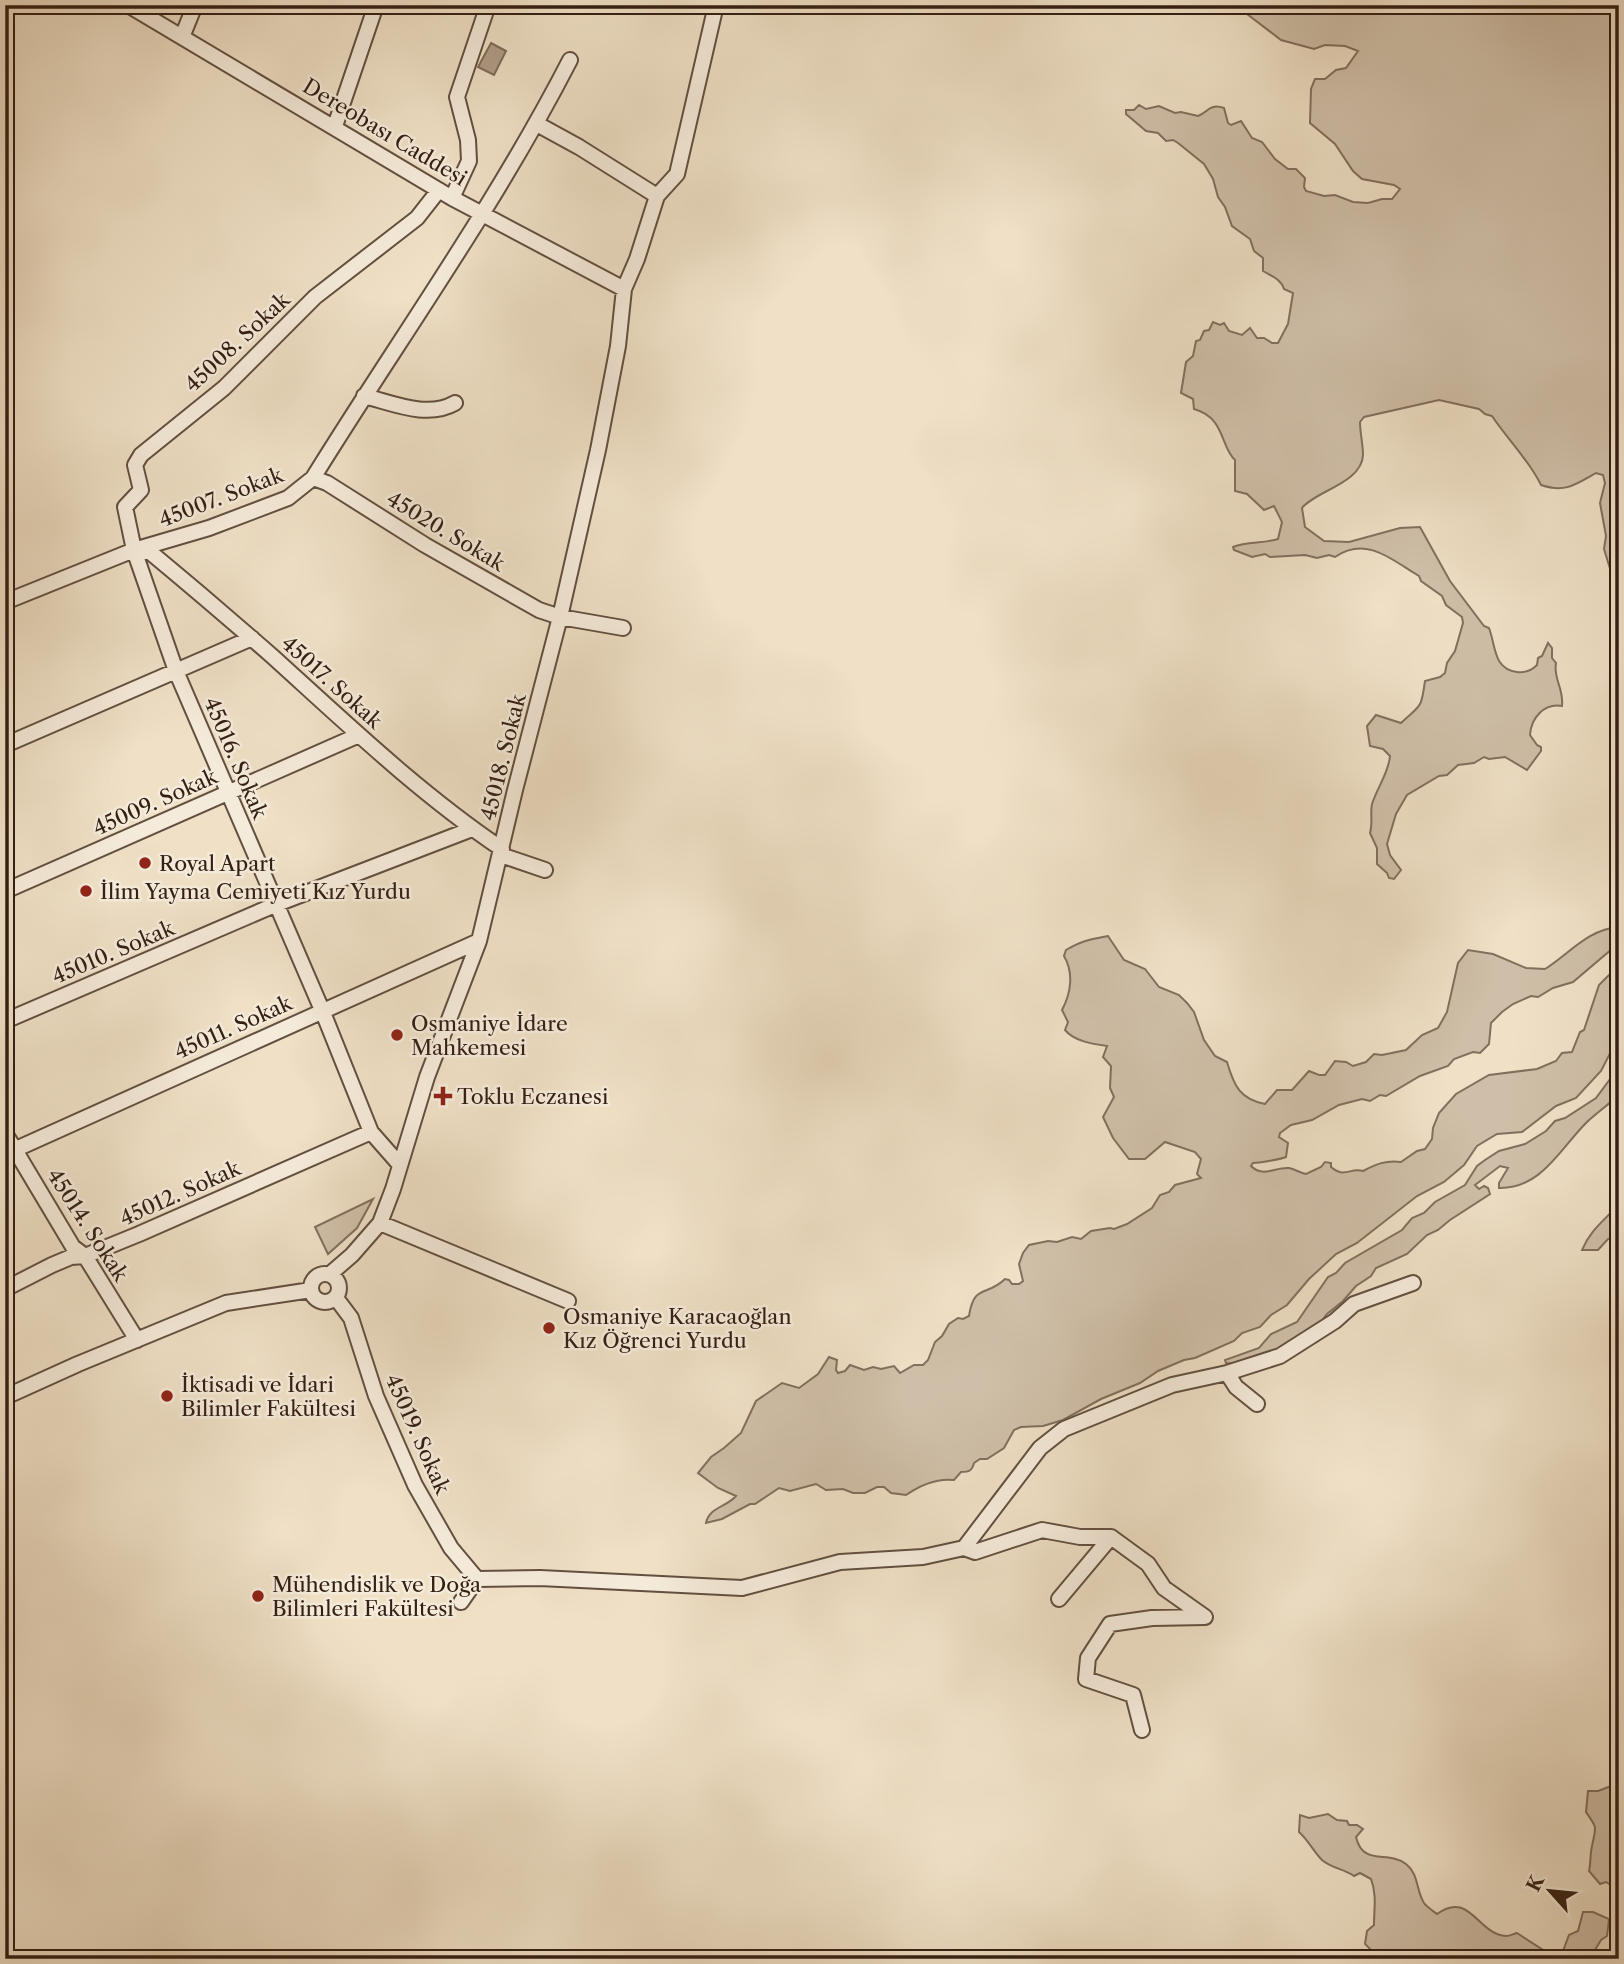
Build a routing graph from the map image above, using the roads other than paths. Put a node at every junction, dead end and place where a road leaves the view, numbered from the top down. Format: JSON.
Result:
{"nodes":[{"id":1,"x":195,"y":5,"type":"edge"},
{"id":2,"x":376,"y":5,"type":"edge"},
{"id":3,"x":488,"y":5,"type":"edge"},
{"id":4,"x":716,"y":5,"type":"edge"},
{"id":5,"x":136,"y":7,"type":"edge"},
{"id":6,"x":183,"y":37,"type":"junction"},
{"id":7,"x":570,"y":61,"type":"dead end"},
{"id":8,"x":537,"y":124,"type":"junction"},
{"id":9,"x":335,"y":126,"type":"junction"},
{"id":10,"x":439,"y":190,"type":"junction"},
{"id":11,"x":657,"y":196,"type":"junction"},
{"id":12,"x":452,"y":198,"type":"junction"},
{"id":13,"x":482,"y":214,"type":"junction"},
{"id":14,"x":624,"y":289,"type":"junction"},
{"id":15,"x":364,"y":396,"type":"junction"},
{"id":16,"x":454,"y":403,"type":"dead end"},
{"id":17,"x":313,"y":478,"type":"junction"},
{"id":18,"x":134,"y":550,"type":"junction"},
{"id":19,"x":5,"y":602,"type":"edge"},
{"id":20,"x":560,"y":617,"type":"junction"},
{"id":21,"x":623,"y":628,"type":"dead end"},
{"id":22,"x":252,"y":638,"type":"junction"},
{"id":23,"x":176,"y":671,"type":"junction"},
{"id":24,"x":359,"y":735,"type":"junction"},
{"id":25,"x":5,"y":745,"type":"edge"},
{"id":26,"x":229,"y":793,"type":"junction"},
{"id":27,"x":472,"y":829,"type":"junction"},
{"id":28,"x":502,"y":852,"type":"junction"},
{"id":29,"x":544,"y":870,"type":"dead end"},
{"id":30,"x":5,"y":891,"type":"edge"},
{"id":31,"x":277,"y":905,"type":"junction"},
{"id":32,"x":479,"y":941,"type":"junction"},
{"id":33,"x":322,"y":1010,"type":"junction"},
{"id":34,"x":5,"y":1021,"type":"edge"},
{"id":35,"x":371,"y":1132,"type":"junction"},
{"id":36,"x":5,"y":1133,"type":"edge"},
{"id":37,"x":10,"y":1151,"type":"edge"},
{"id":38,"x":400,"y":1165,"type":"junction"},
{"id":39,"x":380,"y":1223,"type":"junction"},
{"id":40,"x":85,"y":1256,"type":"junction"},
{"id":41,"x":330,"y":1274,"type":"junction"},
{"id":42,"x":1413,"y":1283,"type":"dead end"},
{"id":43,"x":5,"y":1289,"type":"edge"},
{"id":44,"x":311,"y":1290,"type":"junction"},
{"id":45,"x":336,"y":1298,"type":"junction"},
{"id":46,"x":568,"y":1301,"type":"dead end"},
{"id":47,"x":137,"y":1340,"type":"junction"},
{"id":48,"x":1227,"y":1373,"type":"junction"},
{"id":49,"x":5,"y":1397,"type":"edge"},
{"id":50,"x":1257,"y":1404,"type":"dead end"},
{"id":51,"x":1111,"y":1537,"type":"junction"},
{"id":52,"x":964,"y":1548,"type":"junction"},
{"id":53,"x":477,"y":1578,"type":"junction"},
{"id":54,"x":1059,"y":1599,"type":"dead end"},
{"id":55,"x":461,"y":1602,"type":"dead end"},
{"id":56,"x":1142,"y":1730,"type":"dead end"}],
"edges":[{"from":1,"to":6,"type":"street"},
{"from":2,"to":9,"type":"street"},
{"from":3,"to":12,"type":"street"},
{"from":4,"to":11,"type":"street"},
{"from":5,"to":6,"type":"street","name":"Dereobası Caddesi"},
{"from":6,"to":9,"type":"street","name":"Dereobası Caddesi"},
{"from":7,"to":8,"type":"street","name":"45007. Sokak"},
{"from":8,"to":11,"type":"street"},
{"from":8,"to":13,"type":"street","name":"45007. Sokak"},
{"from":9,"to":10,"type":"street","name":"Dereobası Caddesi"},
{"from":10,"to":12,"type":"street","name":"Dereobası Caddesi"},
{"from":10,"to":18,"type":"street","name":"45008. Sokak"},
{"from":11,"to":14,"type":"street","name":"45018. Sokak"},
{"from":12,"to":13,"type":"street","name":"Dereobası Caddesi"},
{"from":13,"to":14,"type":"street","name":"Dereobası Caddesi"},
{"from":13,"to":15,"type":"street","name":"45007. Sokak"},
{"from":14,"to":20,"type":"street","name":"45018. Sokak"},
{"from":15,"to":16,"type":"street"},
{"from":15,"to":17,"type":"street","name":"45007. Sokak"},
{"from":17,"to":18,"type":"street","name":"45007. Sokak"},
{"from":17,"to":20,"type":"street","name":"45020. Sokak"},
{"from":18,"to":19,"type":"street","name":"45007. Sokak"},
{"from":18,"to":22,"type":"street","name":"45017. Sokak"},
{"from":18,"to":23,"type":"street","name":"45016. Sokak"},
{"from":20,"to":21,"type":"street","name":"45020. Sokak"},
{"from":20,"to":28,"type":"street","name":"45018. Sokak"},
{"from":22,"to":23,"type":"street"},
{"from":22,"to":24,"type":"street","name":"45017. Sokak"},
{"from":23,"to":25,"type":"street"},
{"from":23,"to":26,"type":"street","name":"45016. Sokak"},
{"from":24,"to":26,"type":"street","name":"45009. Sokak"},
{"from":24,"to":27,"type":"street","name":"45017. Sokak"},
{"from":26,"to":30,"type":"street","name":"45009. Sokak"},
{"from":26,"to":31,"type":"street","name":"45016. Sokak"},
{"from":27,"to":28,"type":"street","name":"45017. Sokak"},
{"from":27,"to":31,"type":"street","name":"45010. Sokak"},
{"from":28,"to":29,"type":"street","name":"45017. Sokak"},
{"from":28,"to":32,"type":"street","name":"45018. Sokak"},
{"from":31,"to":33,"type":"street","name":"45016. Sokak"},
{"from":31,"to":34,"type":"street","name":"45010. Sokak"},
{"from":32,"to":33,"type":"street","name":"45011. Sokak"},
{"from":32,"to":38,"type":"street","name":"45018. Sokak"},
{"from":33,"to":35,"type":"street","name":"45016. Sokak"},
{"from":33,"to":37,"type":"street","name":"45011. Sokak"},
{"from":35,"to":38,"type":"street","name":"45016. Sokak"},
{"from":35,"to":40,"type":"street","name":"45012. Sokak"},
{"from":36,"to":37,"type":"street","name":"45014. Sokak"},
{"from":37,"to":40,"type":"street","name":"45014. Sokak"},
{"from":38,"to":39,"type":"street","name":"45018. Sokak"},
{"from":39,"to":41,"type":"street","name":"45018. Sokak"},
{"from":39,"to":46,"type":"street"},
{"from":40,"to":43,"type":"street","name":"45012. Sokak"},
{"from":40,"to":47,"type":"street","name":"45014. Sokak"},
{"from":41,"to":44,"type":"street"},
{"from":41,"to":45,"type":"street"},
{"from":42,"to":48,"type":"street"},
{"from":44,"to":45,"type":"street"},
{"from":44,"to":47,"type":"street"},
{"from":45,"to":53,"type":"street","name":"45019. Sokak"},
{"from":47,"to":49,"type":"street"},
{"from":48,"to":50,"type":"street"},
{"from":48,"to":52,"type":"street"},
{"from":51,"to":52,"type":"street"},
{"from":51,"to":54,"type":"street"},
{"from":51,"to":56,"type":"street"},
{"from":52,"to":53,"type":"street"},
{"from":53,"to":55,"type":"street"}]}
